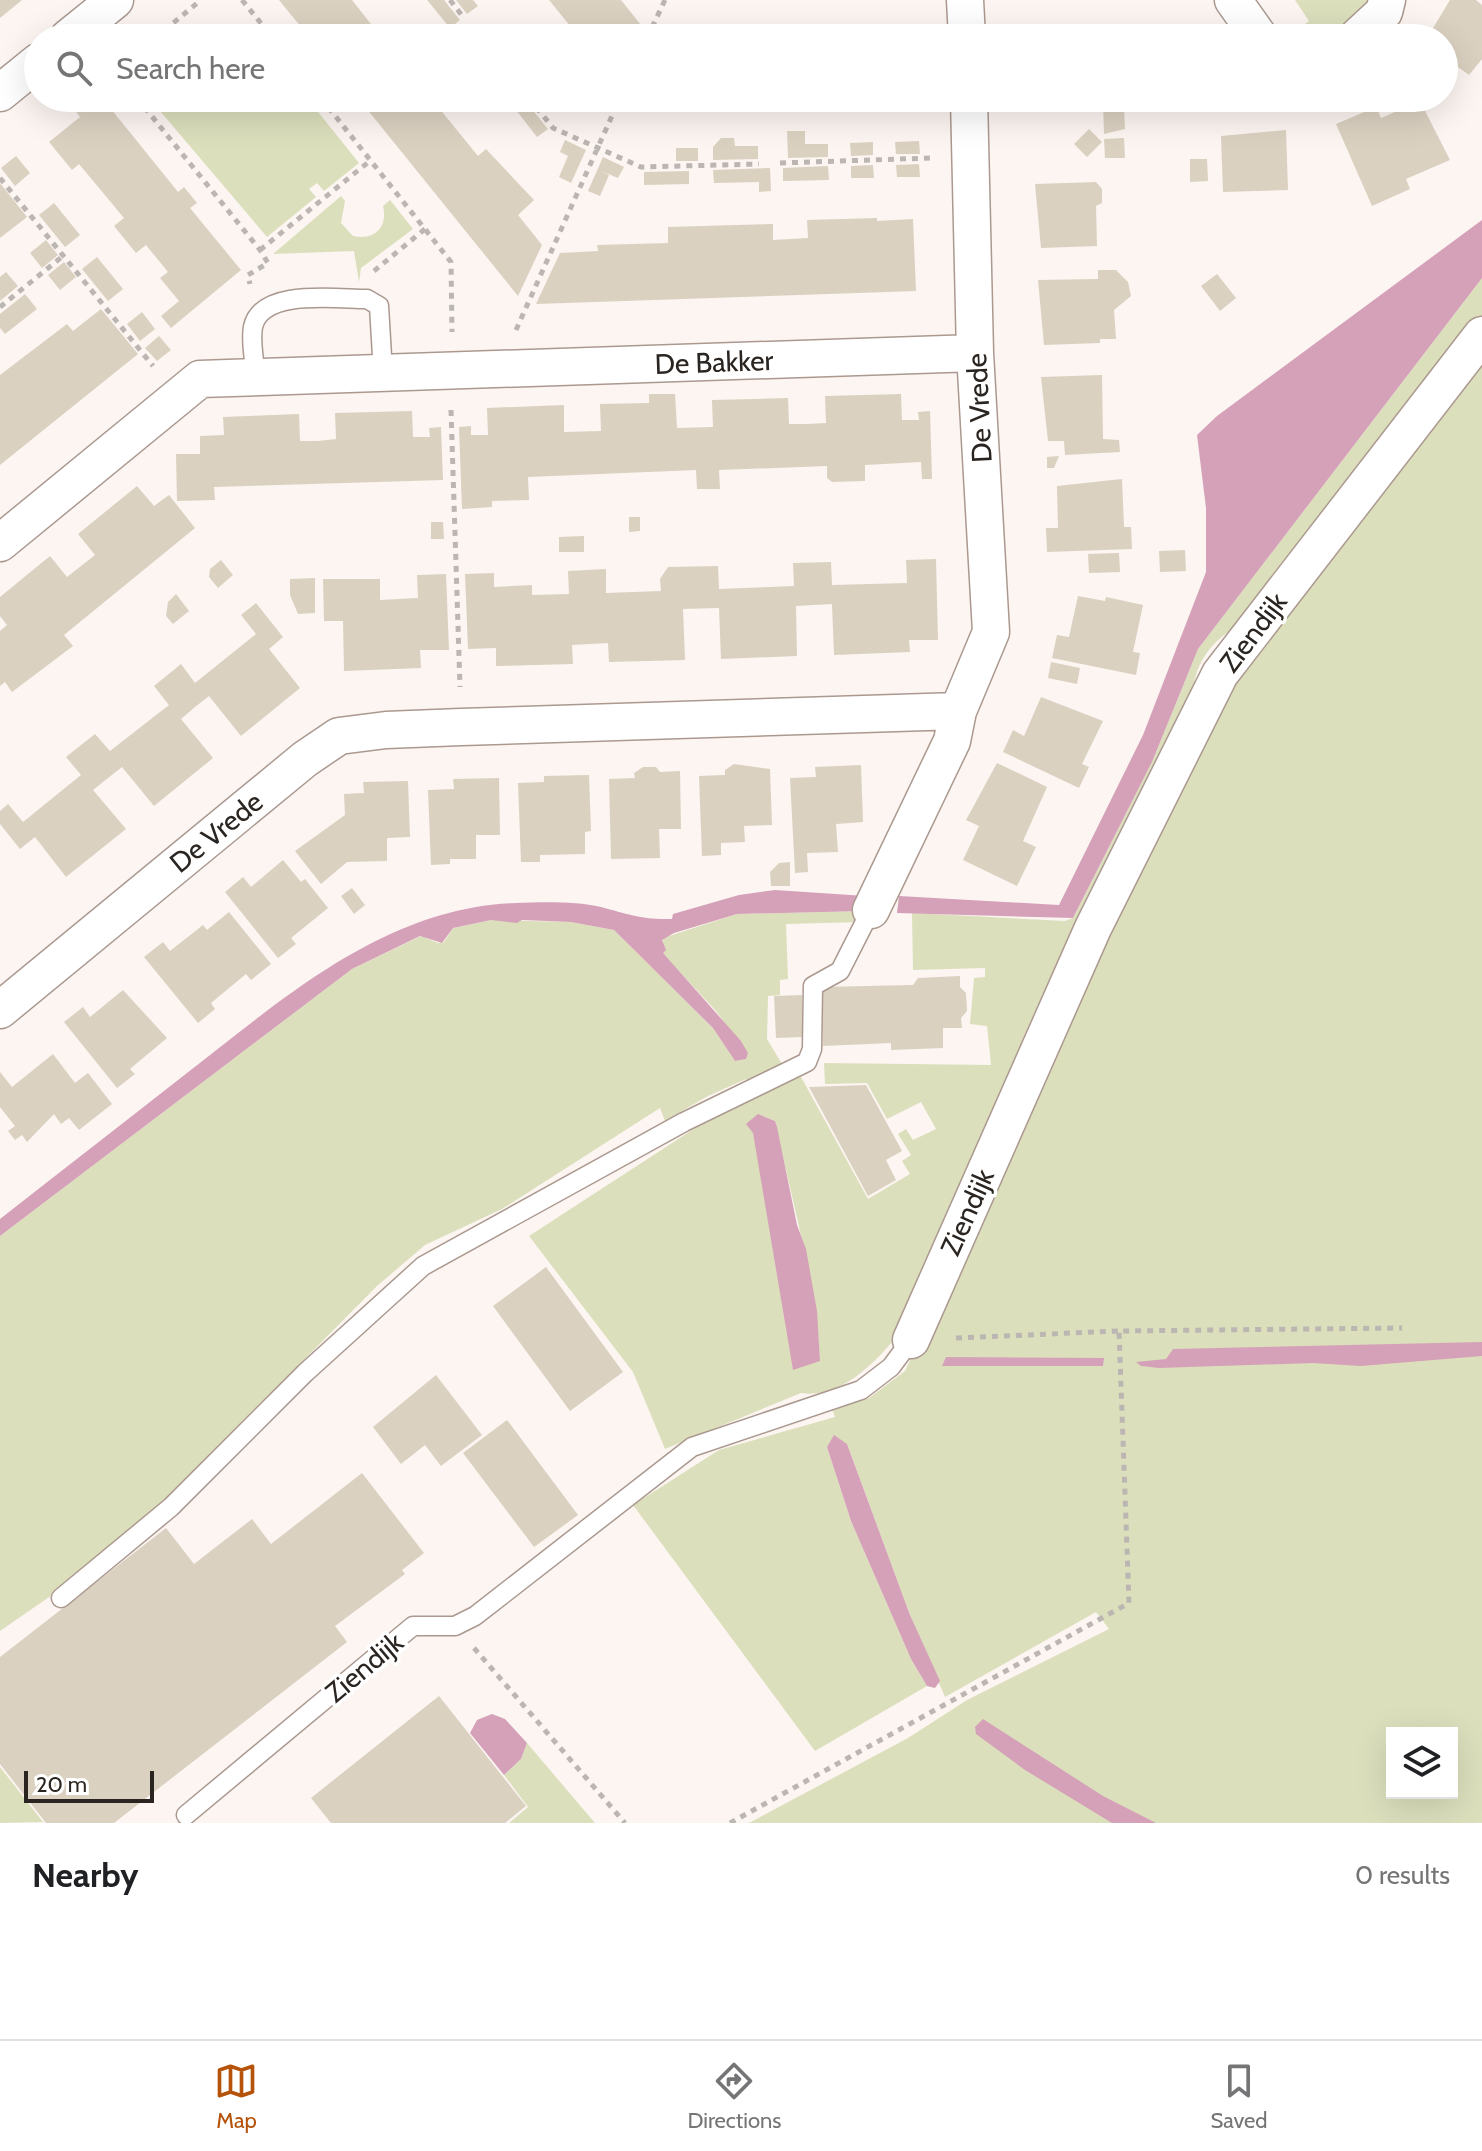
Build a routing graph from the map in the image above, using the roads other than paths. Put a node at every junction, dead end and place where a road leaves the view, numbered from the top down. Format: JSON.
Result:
{"nodes":[{"id":1,"x":115,"y":0,"type":"edge"},
{"id":2,"x":965,"y":0,"type":"edge"},
{"id":3,"x":1233,"y":0,"type":"edge"},
{"id":4,"x":1387,"y":0,"type":"edge"},
{"id":5,"x":85,"y":24,"type":"edge"},
{"id":6,"x":966,"y":24,"type":"edge"},
{"id":7,"x":1250,"y":24,"type":"edge"},
{"id":8,"x":1371,"y":24,"type":"edge"},
{"id":9,"x":24,"y":73,"type":"edge"},
{"id":10,"x":0,"y":93,"type":"edge"},
{"id":11,"x":969,"y":112,"type":"edge"},
{"id":12,"x":1482,"y":335,"type":"edge"},
{"id":13,"x":975,"y":353,"type":"junction"},
{"id":14,"x":383,"y":373,"type":"junction"},
{"id":15,"x":256,"y":378,"type":"junction"},
{"id":16,"x":0,"y":543,"type":"edge"},
{"id":17,"x":958,"y":711,"type":"junction"},
{"id":18,"x":871,"y":910,"type":"joint"},
{"id":19,"x":0,"y":1010,"type":"edge"},
{"id":20,"x":911,"y":1340,"type":"joint"},
{"id":21,"x":61,"y":1598,"type":"dead end"},
{"id":22,"x":186,"y":1815,"type":"dead end"}],
"edges":[{"from":1,"to":5,"type":"street"},
{"from":2,"to":6,"type":"street"},
{"from":3,"to":7,"type":"street"},
{"from":4,"to":8,"type":"street"},
{"from":9,"to":10,"type":"street"},
{"from":11,"to":13,"type":"street","name":"De Vrede"},
{"from":12,"to":20,"type":"street","name":"Ziendijk"},
{"from":13,"to":14,"type":"street","name":"De Bakker"},
{"from":13,"to":17,"type":"street","name":"De Vrede"},
{"from":14,"to":15,"type":"street","name":"De Bakker"},
{"from":14,"to":15,"type":"lane"},
{"from":15,"to":16,"type":"street","name":"De Bakker"},
{"from":17,"to":18,"type":"street","name":"De Vrede"},
{"from":17,"to":19,"type":"street","name":"De Vrede"},
{"from":18,"to":21,"type":"lane"},
{"from":20,"to":22,"type":"lane","name":"Ziendijk"}]}
